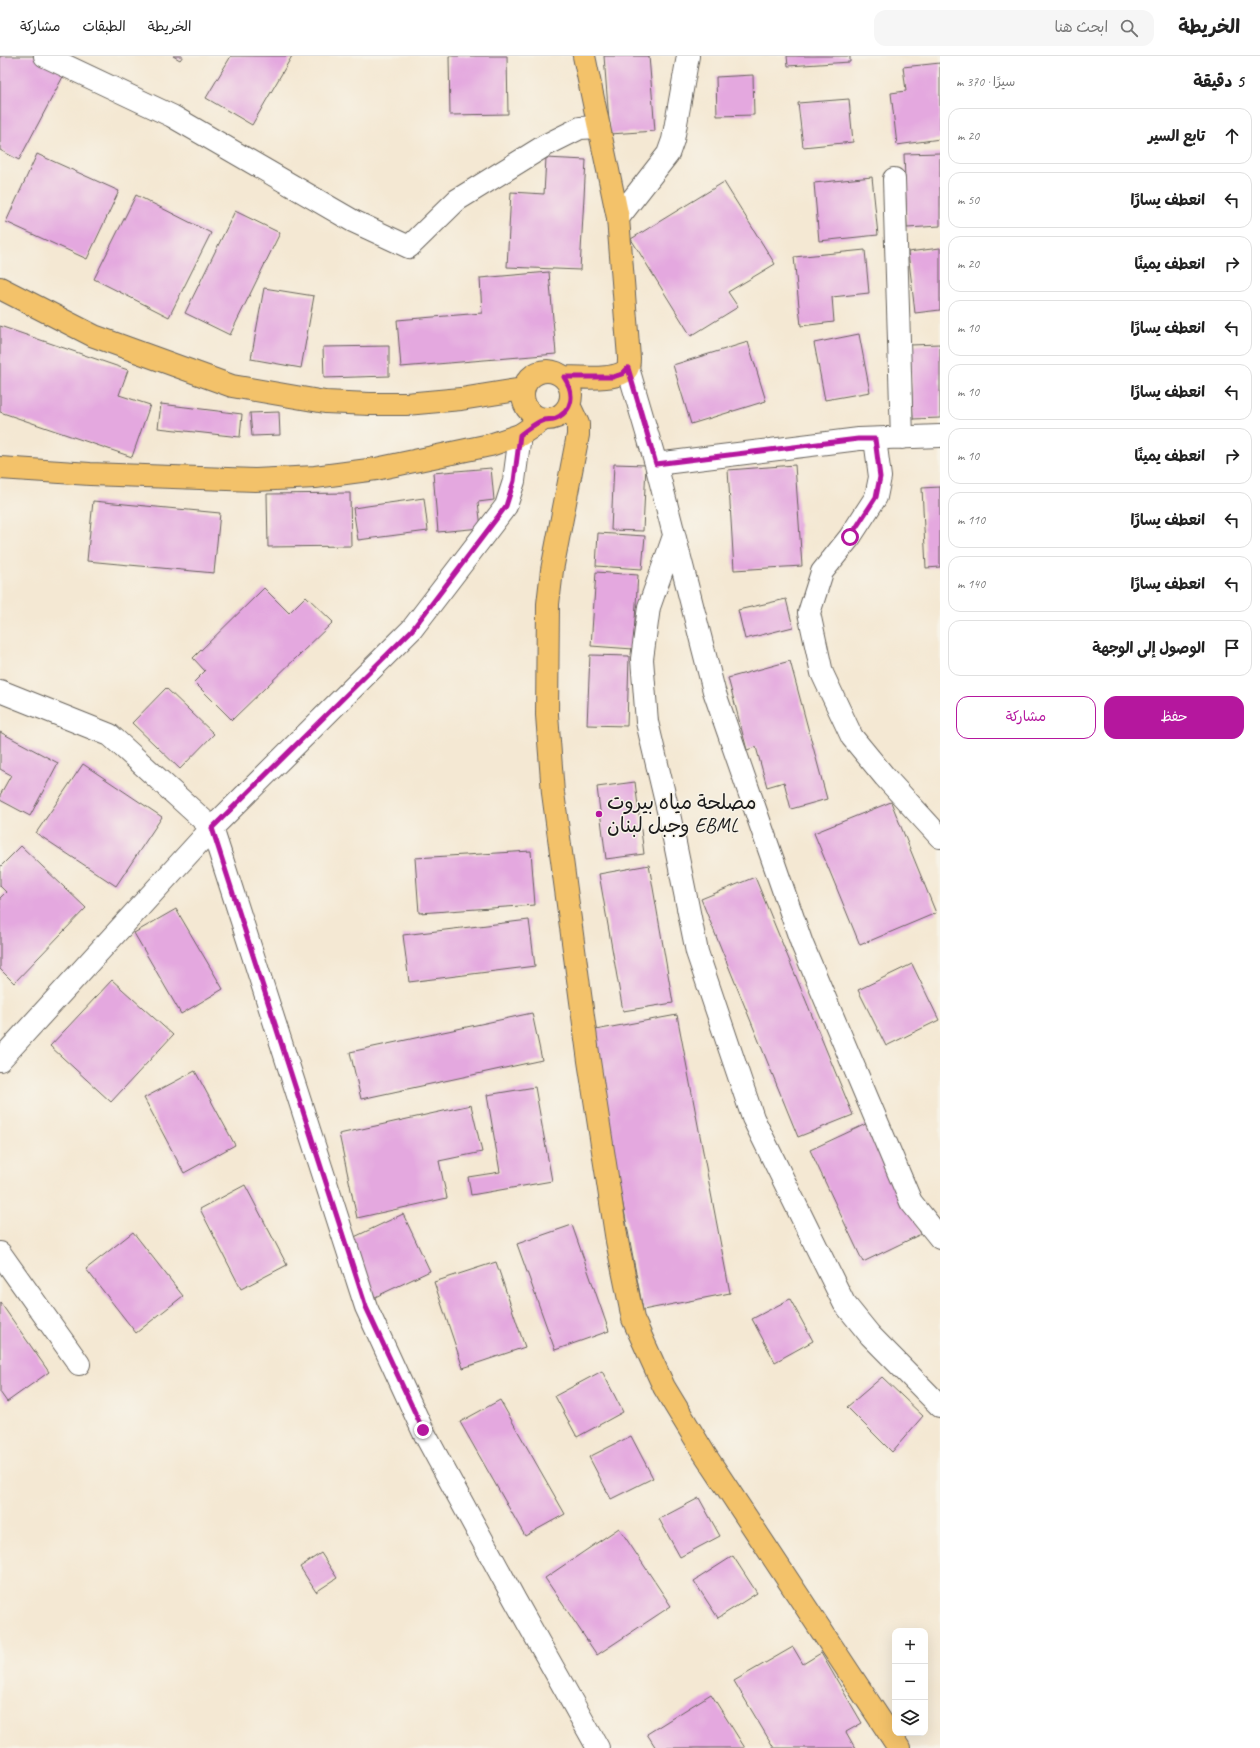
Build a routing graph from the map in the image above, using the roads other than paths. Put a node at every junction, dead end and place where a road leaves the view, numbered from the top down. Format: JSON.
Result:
{"nodes":[{"id":1,"x":45,"y":56,"type":"edge"},
{"id":2,"x":584,"y":56,"type":"edge"},
{"id":3,"x":688,"y":56,"type":"edge"},
{"id":4,"x":599,"y":127,"type":"junction"},
{"id":5,"x":894,"y":178,"type":"dead end"},
{"id":6,"x":618,"y":218,"type":"junction"},
{"id":7,"x":0,"y":288,"type":"edge"},
{"id":8,"x":628,"y":368,"type":"junction"},
{"id":9,"x":564,"y":377,"type":"junction"},
{"id":10,"x":523,"y":388,"type":"junction"},
{"id":11,"x":570,"y":405,"type":"junction"},
{"id":12,"x":544,"y":420,"type":"junction"},
{"id":13,"x":520,"y":435,"type":"junction"},
{"id":14,"x":940,"y":436,"type":"edge"},
{"id":15,"x":902,"y":438,"type":"junction"},
{"id":16,"x":875,"y":439,"type":"junction"},
{"id":17,"x":656,"y":464,"type":"junction"},
{"id":18,"x":0,"y":468,"type":"edge"},
{"id":19,"x":674,"y":536,"type":"junction"},
{"id":20,"x":0,"y":691,"type":"edge"},
{"id":21,"x":212,"y":828,"type":"junction"},
{"id":22,"x":940,"y":837,"type":"edge"},
{"id":23,"x":0,"y":1060,"type":"edge"},
{"id":24,"x":940,"y":1238,"type":"edge"},
{"id":25,"x":0,"y":1253,"type":"edge"},
{"id":26,"x":79,"y":1364,"type":"dead end"},
{"id":27,"x":940,"y":1406,"type":"edge"},
{"id":28,"x":598,"y":1748,"type":"edge"},
{"id":29,"x":899,"y":1748,"type":"edge"}],
"edges":[{"from":1,"to":4,"type":"street"},
{"from":2,"to":4,"type":"main road"},
{"from":3,"to":6,"type":"street"},
{"from":4,"to":6,"type":"main road"},
{"from":5,"to":15,"type":"street"},
{"from":6,"to":8,"type":"main road"},
{"from":7,"to":10,"type":"main road"},
{"from":8,"to":9,"type":"main road"},
{"from":8,"to":17,"type":"street"},
{"from":9,"to":10,"type":"main road"},
{"from":9,"to":11,"type":"main road"},
{"from":10,"to":12,"type":"main road"},
{"from":11,"to":12,"type":"main road"},
{"from":11,"to":29,"type":"main road"},
{"from":12,"to":13,"type":"main road"},
{"from":13,"to":18,"type":"main road"},
{"from":13,"to":21,"type":"street"},
{"from":14,"to":15,"type":"street"},
{"from":15,"to":16,"type":"street"},
{"from":16,"to":17,"type":"street"},
{"from":16,"to":22,"type":"street"},
{"from":17,"to":19,"type":"street"},
{"from":19,"to":24,"type":"street"},
{"from":19,"to":27,"type":"street"},
{"from":20,"to":21,"type":"street"},
{"from":21,"to":23,"type":"street"},
{"from":21,"to":28,"type":"street"},
{"from":25,"to":26,"type":"street"}]}
